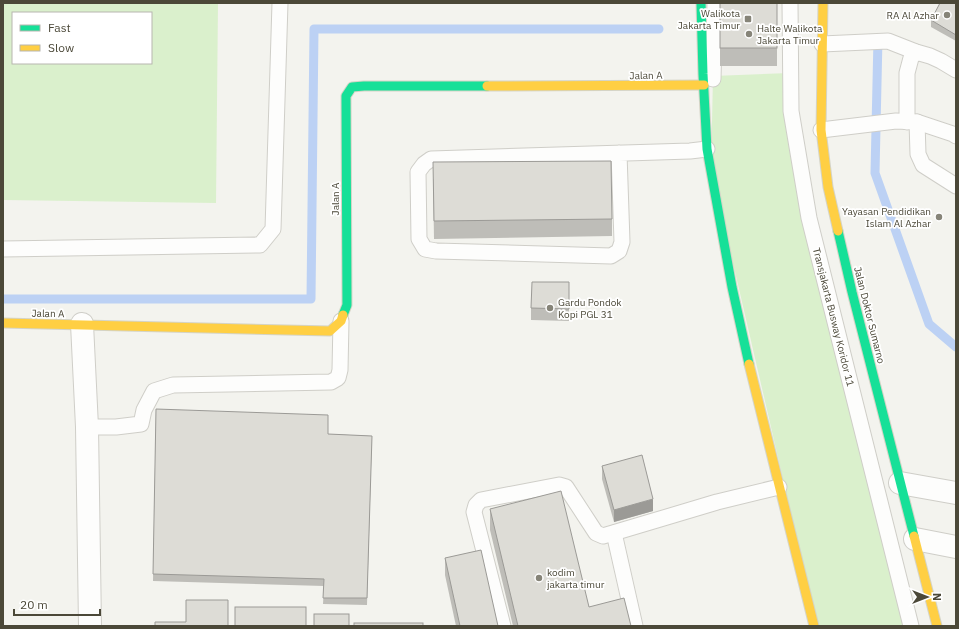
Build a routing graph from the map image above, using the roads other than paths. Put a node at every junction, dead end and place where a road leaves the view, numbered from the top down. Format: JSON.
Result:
{"nodes":[{"id":1,"x":280,"y":3,"type":"edge"},
{"id":2,"x":701,"y":3,"type":"edge"},
{"id":3,"x":715,"y":3,"type":"edge"},
{"id":4,"x":790,"y":3,"type":"edge"},
{"id":5,"x":823,"y":3,"type":"edge"},
{"id":6,"x":822,"y":44,"type":"junction"},
{"id":7,"x":916,"y":52,"type":"junction"},
{"id":8,"x":956,"y":70,"type":"edge"},
{"id":9,"x":704,"y":85,"type":"junction"},
{"id":10,"x":912,"y":122,"type":"junction"},
{"id":11,"x":821,"y":130,"type":"junction"},
{"id":12,"x":956,"y":136,"type":"edge"},
{"id":13,"x":707,"y":149,"type":"junction"},
{"id":14,"x":619,"y":153,"type":"junction"},
{"id":15,"x":711,"y":168,"type":"junction"},
{"id":16,"x":956,"y":186,"type":"edge"},
{"id":17,"x":3,"y":249,"type":"edge"},
{"id":18,"x":341,"y":321,"type":"junction"},
{"id":19,"x":3,"y":323,"type":"edge"},
{"id":20,"x":82,"y":324,"type":"junction"},
{"id":21,"x":87,"y":427,"type":"junction"},
{"id":22,"x":900,"y":482,"type":"junction"},
{"id":23,"x":779,"y":487,"type":"junction"},
{"id":24,"x":956,"y":493,"type":"edge"},
{"id":25,"x":614,"y":533,"type":"junction"},
{"id":26,"x":915,"y":539,"type":"junction"},
{"id":27,"x":956,"y":547,"type":"edge"},
{"id":28,"x":90,"y":626,"type":"edge"},
{"id":29,"x":503,"y":626,"type":"edge"},
{"id":30,"x":635,"y":626,"type":"edge"},
{"id":31,"x":814,"y":626,"type":"edge"},
{"id":32,"x":911,"y":626,"type":"edge"},
{"id":33,"x":937,"y":626,"type":"edge"}],
"edges":[{"from":1,"to":17,"type":"lane"},
{"from":2,"to":9,"type":"main road"},
{"from":3,"to":15,"type":"lane"},
{"from":4,"to":32,"type":"lane","name":"Transjakarta Busway Koridor 11"},
{"from":5,"to":6,"type":"main road","name":"Jalan Doktor Sumarno"},
{"from":6,"to":7,"type":"lane"},
{"from":6,"to":11,"type":"main road","name":"Jalan Doktor Sumarno"},
{"from":7,"to":8,"type":"lane"},
{"from":7,"to":10,"type":"lane"},
{"from":9,"to":13,"type":"main road"},
{"from":9,"to":18,"type":"main road","name":"Jalan A"},
{"from":10,"to":11,"type":"lane"},
{"from":10,"to":12,"type":"lane"},
{"from":10,"to":16,"type":"lane"},
{"from":11,"to":22,"type":"main road","name":"Jalan Doktor Sumarno"},
{"from":13,"to":14,"type":"lane"},
{"from":13,"to":15,"type":"main road"},
{"from":14,"to":14,"type":"lane"},
{"from":15,"to":23,"type":"main road"},
{"from":18,"to":20,"type":"main road","name":"Jalan A"},
{"from":18,"to":21,"type":"lane"},
{"from":19,"to":20,"type":"main road","name":"Jalan A"},
{"from":20,"to":21,"type":"street"},
{"from":21,"to":28,"type":"street"},
{"from":22,"to":24,"type":"street"},
{"from":22,"to":26,"type":"main road","name":"Jalan Doktor Sumarno"},
{"from":23,"to":25,"type":"lane"},
{"from":23,"to":31,"type":"main road"},
{"from":25,"to":29,"type":"lane"},
{"from":25,"to":30,"type":"lane"},
{"from":26,"to":27,"type":"street"},
{"from":26,"to":33,"type":"main road","name":"Jalan Doktor Sumarno"}]}
